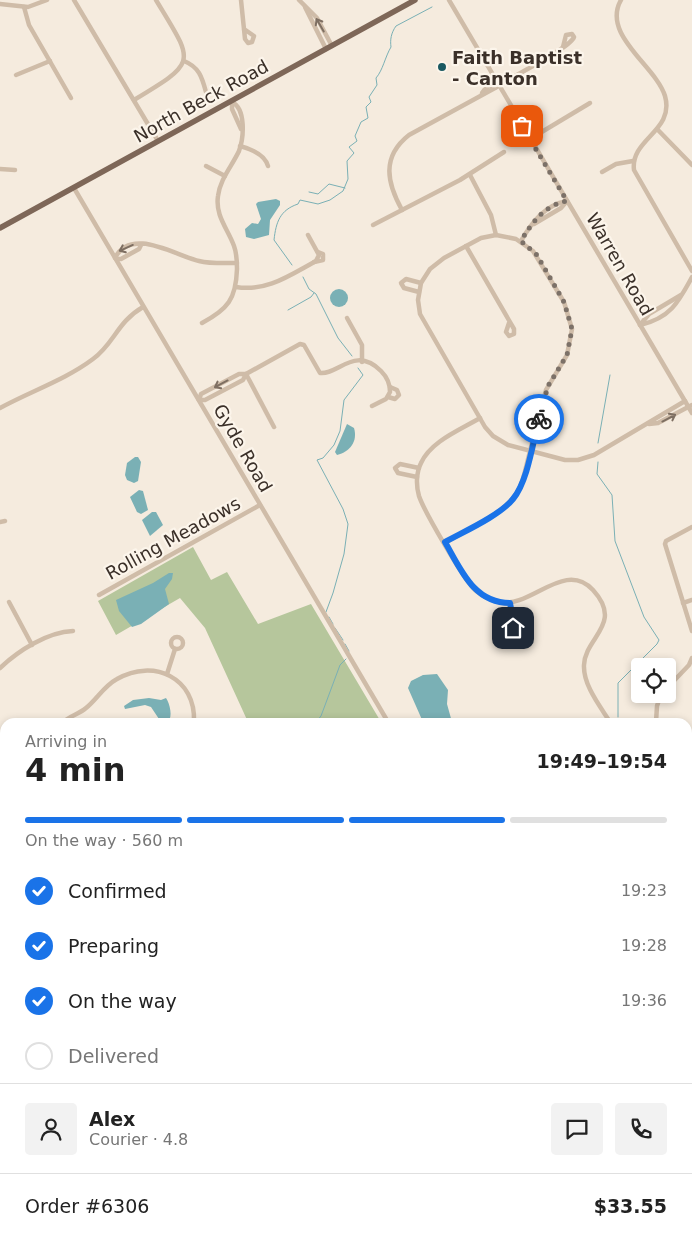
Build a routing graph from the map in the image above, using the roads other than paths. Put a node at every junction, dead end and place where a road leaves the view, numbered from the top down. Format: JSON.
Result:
{"nodes":[{"id":1,"x":47,"y":0,"type":"edge"},
{"id":2,"x":74,"y":0,"type":"edge"},
{"id":3,"x":157,"y":0,"type":"edge"},
{"id":4,"x":241,"y":0,"type":"edge"},
{"id":5,"x":299,"y":0,"type":"edge"},
{"id":6,"x":415,"y":0,"type":"edge"},
{"id":7,"x":449,"y":0,"type":"edge"},
{"id":8,"x":621,"y":0,"type":"edge"},
{"id":9,"x":8,"y":2,"type":"edge"},
{"id":10,"x":0,"y":4,"type":"edge"},
{"id":11,"x":24,"y":7,"type":"junction"},
{"id":12,"x":304,"y":7,"type":"junction"},
{"id":13,"x":244,"y":29,"type":"dead end"},
{"id":14,"x":332,"y":46,"type":"junction"},
{"id":15,"x":563,"y":47,"type":"dead end"},
{"id":16,"x":326,"y":50,"type":"junction"},
{"id":17,"x":50,"y":60,"type":"junction"},
{"id":18,"x":184,"y":60,"type":"junction"},
{"id":19,"x":16,"y":75,"type":"dead end"},
{"id":20,"x":498,"y":85,"type":"junction"},
{"id":21,"x":206,"y":92,"type":"dead end"},
{"id":22,"x":71,"y":98,"type":"dead end"},
{"id":23,"x":134,"y":100,"type":"junction"},
{"id":24,"x":232,"y":102,"type":"junction"},
{"id":25,"x":590,"y":103,"type":"dead end"},
{"id":26,"x":658,"y":130,"type":"junction"},
{"id":27,"x":530,"y":139,"type":"junction"},
{"id":28,"x":158,"y":141,"type":"junction"},
{"id":29,"x":240,"y":146,"type":"junction"},
{"id":30,"x":504,"y":152,"type":"dead end"},
{"id":31,"x":633,"y":162,"type":"junction"},
{"id":32,"x":692,"y":165,"type":"edge"},
{"id":33,"x":206,"y":166,"type":"dead end"},
{"id":34,"x":268,"y":166,"type":"dead end"},
{"id":35,"x":0,"y":169,"type":"edge"},
{"id":36,"x":15,"y":170,"type":"dead end"},
{"id":37,"x":602,"y":172,"type":"dead end"},
{"id":38,"x":470,"y":175,"type":"junction"},
{"id":39,"x":225,"y":176,"type":"junction"},
{"id":40,"x":74,"y":188,"type":"junction"},
{"id":41,"x":567,"y":201,"type":"junction"},
{"id":42,"x":402,"y":210,"type":"junction"},
{"id":43,"x":373,"y":226,"type":"dead end"},
{"id":44,"x":0,"y":228,"type":"edge"},
{"id":45,"x":496,"y":235,"type":"junction"},
{"id":46,"x":308,"y":236,"type":"dead end"},
{"id":47,"x":521,"y":241,"type":"junction"},
{"id":48,"x":466,"y":246,"type":"junction"},
{"id":49,"x":115,"y":258,"type":"junction"},
{"id":50,"x":237,"y":263,"type":"junction"},
{"id":51,"x":692,"y":271,"type":"edge"},
{"id":52,"x":692,"y":277,"type":"edge"},
{"id":53,"x":422,"y":281,"type":"junction"},
{"id":54,"x":236,"y":287,"type":"junction"},
{"id":55,"x":419,"y":292,"type":"junction"},
{"id":56,"x":682,"y":294,"type":"junction"},
{"id":57,"x":143,"y":306,"type":"junction"},
{"id":58,"x":347,"y":318,"type":"dead end"},
{"id":59,"x":202,"y":323,"type":"dead end"},
{"id":60,"x":509,"y":324,"type":"dead end"},
{"id":61,"x":640,"y":325,"type":"junction"},
{"id":62,"x":362,"y":362,"type":"junction"},
{"id":63,"x":246,"y":374,"type":"junction"},
{"id":64,"x":390,"y":387,"type":"junction"},
{"id":65,"x":388,"y":397,"type":"junction"},
{"id":66,"x":199,"y":400,"type":"junction"},
{"id":67,"x":685,"y":401,"type":"junction"},
{"id":68,"x":372,"y":406,"type":"dead end"},
{"id":69,"x":690,"y":406,"type":"edge"},
{"id":70,"x":0,"y":408,"type":"edge"},
{"id":71,"x":692,"y":413,"type":"edge"},
{"id":72,"x":480,"y":418,"type":"junction"},
{"id":73,"x":649,"y":424,"type":"junction"},
{"id":74,"x":274,"y":427,"type":"dead end"},
{"id":75,"x":530,"y":451,"type":"junction"},
{"id":76,"x":419,"y":468,"type":"junction"},
{"id":77,"x":417,"y":477,"type":"junction"},
{"id":78,"x":260,"y":504,"type":"junction"},
{"id":79,"x":692,"y":527,"type":"edge"},
{"id":80,"x":445,"y":542,"type":"junction"},
{"id":81,"x":99,"y":594,"type":"dead end"},
{"id":82,"x":692,"y":600,"type":"edge"},
{"id":83,"x":9,"y":602,"type":"dead end"},
{"id":84,"x":510,"y":603,"type":"junction"},
{"id":85,"x":683,"y":603,"type":"junction"},
{"id":86,"x":512,"y":614,"type":"dead end"},
{"id":87,"x":72,"y":631,"type":"dead end"},
{"id":88,"x":692,"y":631,"type":"edge"},
{"id":89,"x":32,"y":644,"type":"junction"},
{"id":90,"x":175,"y":649,"type":"dead end"},
{"id":91,"x":691,"y":660,"type":"edge"},
{"id":92,"x":0,"y":668,"type":"edge"},
{"id":93,"x":167,"y":674,"type":"junction"},
{"id":94,"x":676,"y":678,"type":"edge"},
{"id":95,"x":657,"y":703,"type":"edge"},
{"id":96,"x":69,"y":718,"type":"edge"},
{"id":97,"x":194,"y":718,"type":"edge"},
{"id":98,"x":386,"y":718,"type":"edge"},
{"id":99,"x":608,"y":718,"type":"edge"},
{"id":100,"x":656,"y":718,"type":"edge"}],
"edges":[{"from":1,"to":11,"type":"street"},
{"from":2,"to":23,"type":"street"},
{"from":3,"to":18,"type":"street"},
{"from":4,"to":13,"type":"street"},
{"from":5,"to":12,"type":"street"},
{"from":6,"to":14,"type":"main road","name":"North Beck Road"},
{"from":7,"to":20,"type":"street","name":"Warren Road"},
{"from":8,"to":26,"type":"street"},
{"from":9,"to":10,"type":"street"},
{"from":9,"to":11,"type":"street"},
{"from":11,"to":17,"type":"street"},
{"from":14,"to":12,"type":"street","one_way":true},
{"from":12,"to":16,"type":"street"},
{"from":14,"to":16,"type":"main road","name":"North Beck Road"},
{"from":15,"to":20,"type":"street"},
{"from":16,"to":24,"type":"main road","name":"North Beck Road"},
{"from":17,"to":19,"type":"street"},
{"from":17,"to":22,"type":"street"},
{"from":18,"to":21,"type":"street"},
{"from":18,"to":23,"type":"street"},
{"from":20,"to":27,"type":"street","name":"Warren Road"},
{"from":20,"to":42,"type":"street"},
{"from":23,"to":28,"type":"street"},
{"from":24,"to":28,"type":"main road","name":"North Beck Road"},
{"from":24,"to":29,"type":"street"},
{"from":25,"to":27,"type":"street"},
{"from":26,"to":31,"type":"street"},
{"from":26,"to":32,"type":"street"},
{"from":27,"to":41,"type":"street","name":"Warren Road"},
{"from":28,"to":40,"type":"main road","name":"North Beck Road"},
{"from":29,"to":34,"type":"street"},
{"from":29,"to":39,"type":"street"},
{"from":30,"to":38,"type":"street"},
{"from":31,"to":37,"type":"street"},
{"from":31,"to":51,"type":"street"},
{"from":33,"to":39,"type":"street"},
{"from":35,"to":36,"type":"street"},
{"from":38,"to":42,"type":"street"},
{"from":38,"to":45,"type":"street"},
{"from":39,"to":50,"type":"street"},
{"from":40,"to":44,"type":"main road","name":"North Beck Road"},
{"from":40,"to":49,"type":"street","name":"Gyde Road"},
{"from":41,"to":47,"type":"street"},
{"from":41,"to":61,"type":"street","name":"Warren Road"},
{"from":42,"to":43,"type":"street"},
{"from":45,"to":47,"type":"street"},
{"from":45,"to":48,"type":"street"},
{"from":46,"to":54,"type":"street"},
{"from":47,"to":75,"type":"street"},
{"from":48,"to":53,"type":"street"},
{"from":48,"to":60,"type":"street"},
{"from":49,"to":50,"type":"street"},
{"from":49,"to":57,"type":"street","name":"Gyde Road"},
{"from":50,"to":54,"type":"street"},
{"from":52,"to":56,"type":"street"},
{"from":53,"to":55,"type":"street"},
{"from":53,"to":55,"type":"street"},
{"from":54,"to":59,"type":"street"},
{"from":55,"to":72,"type":"street"},
{"from":56,"to":61,"type":"street"},
{"from":56,"to":61,"type":"street"},
{"from":57,"to":66,"type":"street","name":"Gyde Road"},
{"from":57,"to":70,"type":"street"},
{"from":58,"to":62,"type":"street"},
{"from":61,"to":67,"type":"street","name":"Warren Road"},
{"from":62,"to":63,"type":"street"},
{"from":62,"to":64,"type":"street"},
{"from":63,"to":66,"type":"street"},
{"from":63,"to":74,"type":"street"},
{"from":64,"to":65,"type":"street"},
{"from":64,"to":65,"type":"street"},
{"from":65,"to":68,"type":"street"},
{"from":66,"to":78,"type":"street","name":"Gyde Road"},
{"from":67,"to":69,"type":"street","name":"Warren Road"},
{"from":67,"to":73,"type":"street"},
{"from":69,"to":71,"type":"street","name":"Warren Road"},
{"from":73,"to":69,"type":"street","one_way":true},
{"from":72,"to":75,"type":"street"},
{"from":72,"to":76,"type":"street"},
{"from":73,"to":75,"type":"street"},
{"from":75,"to":80,"type":"street"},
{"from":76,"to":77,"type":"street"},
{"from":76,"to":77,"type":"street"},
{"from":77,"to":80,"type":"street"},
{"from":78,"to":81,"type":"street","name":"Rolling Meadows"},
{"from":78,"to":98,"type":"street","name":"Gyde Road"},
{"from":79,"to":85,"type":"street"},
{"from":80,"to":84,"type":"street"},
{"from":82,"to":85,"type":"street"},
{"from":83,"to":89,"type":"street"},
{"from":84,"to":86,"type":"street"},
{"from":84,"to":99,"type":"street"},
{"from":85,"to":88,"type":"street"},
{"from":87,"to":89,"type":"street"},
{"from":89,"to":92,"type":"street"},
{"from":90,"to":93,"type":"street"},
{"from":91,"to":94,"type":"street"},
{"from":93,"to":96,"type":"street"},
{"from":93,"to":97,"type":"street"},
{"from":95,"to":100,"type":"street"}]}
